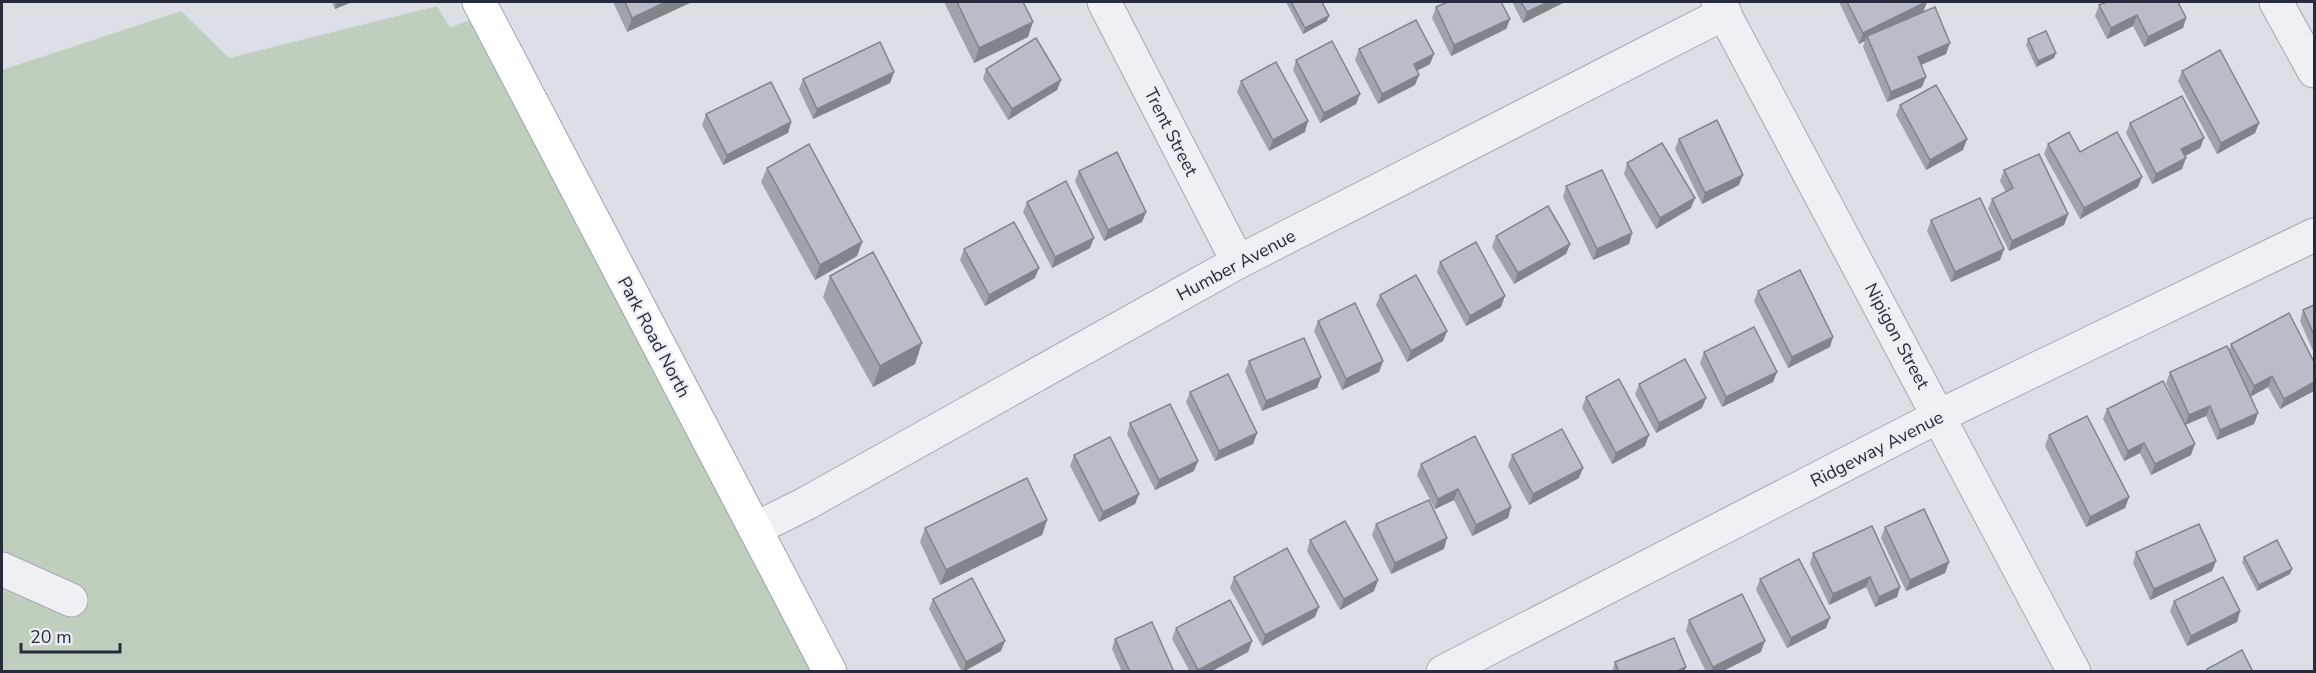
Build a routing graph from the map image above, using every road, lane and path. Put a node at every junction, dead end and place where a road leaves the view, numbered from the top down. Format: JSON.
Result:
{"nodes":[{"id":1,"x":478,"y":2,"type":"edge"},
{"id":2,"x":1104,"y":2,"type":"edge"},
{"id":3,"x":2276,"y":2,"type":"edge"},
{"id":4,"x":1721,"y":7,"type":"edge"},
{"id":5,"x":2314,"y":71,"type":"edge"},
{"id":6,"x":2314,"y":235,"type":"edge"},
{"id":7,"x":1238,"y":262,"type":"junction"},
{"id":8,"x":1939,"y":416,"type":"junction"},
{"id":9,"x":755,"y":529,"type":"junction"},
{"id":10,"x":2,"y":568,"type":"edge"},
{"id":11,"x":71,"y":600,"type":"dead end"},
{"id":12,"x":1476,"y":664,"type":"edge"},
{"id":13,"x":830,"y":672,"type":"edge"},
{"id":14,"x":1443,"y":672,"type":"edge"},
{"id":15,"x":2074,"y":672,"type":"edge"}],
"edges":[{"from":1,"to":9,"type":"main road","name":"Park Road North"},
{"from":2,"to":7,"type":"street","name":"Trent Street"},
{"from":3,"to":5,"type":"street"},
{"from":4,"to":7,"type":"street","name":"Humber Avenue"},
{"from":4,"to":8,"type":"street","name":"Nipigon Street"},
{"from":6,"to":8,"type":"street","name":"Ridgeway Avenue"},
{"from":7,"to":9,"type":"street","name":"Humber Avenue"},
{"from":8,"to":12,"type":"street","name":"Ridgeway Avenue"},
{"from":8,"to":15,"type":"street","name":"Nipigon Street"},
{"from":9,"to":13,"type":"main road","name":"Park Road North"},
{"from":10,"to":11,"type":"street"},
{"from":12,"to":14,"type":"street","name":"Ridgeway Avenue"}]}
